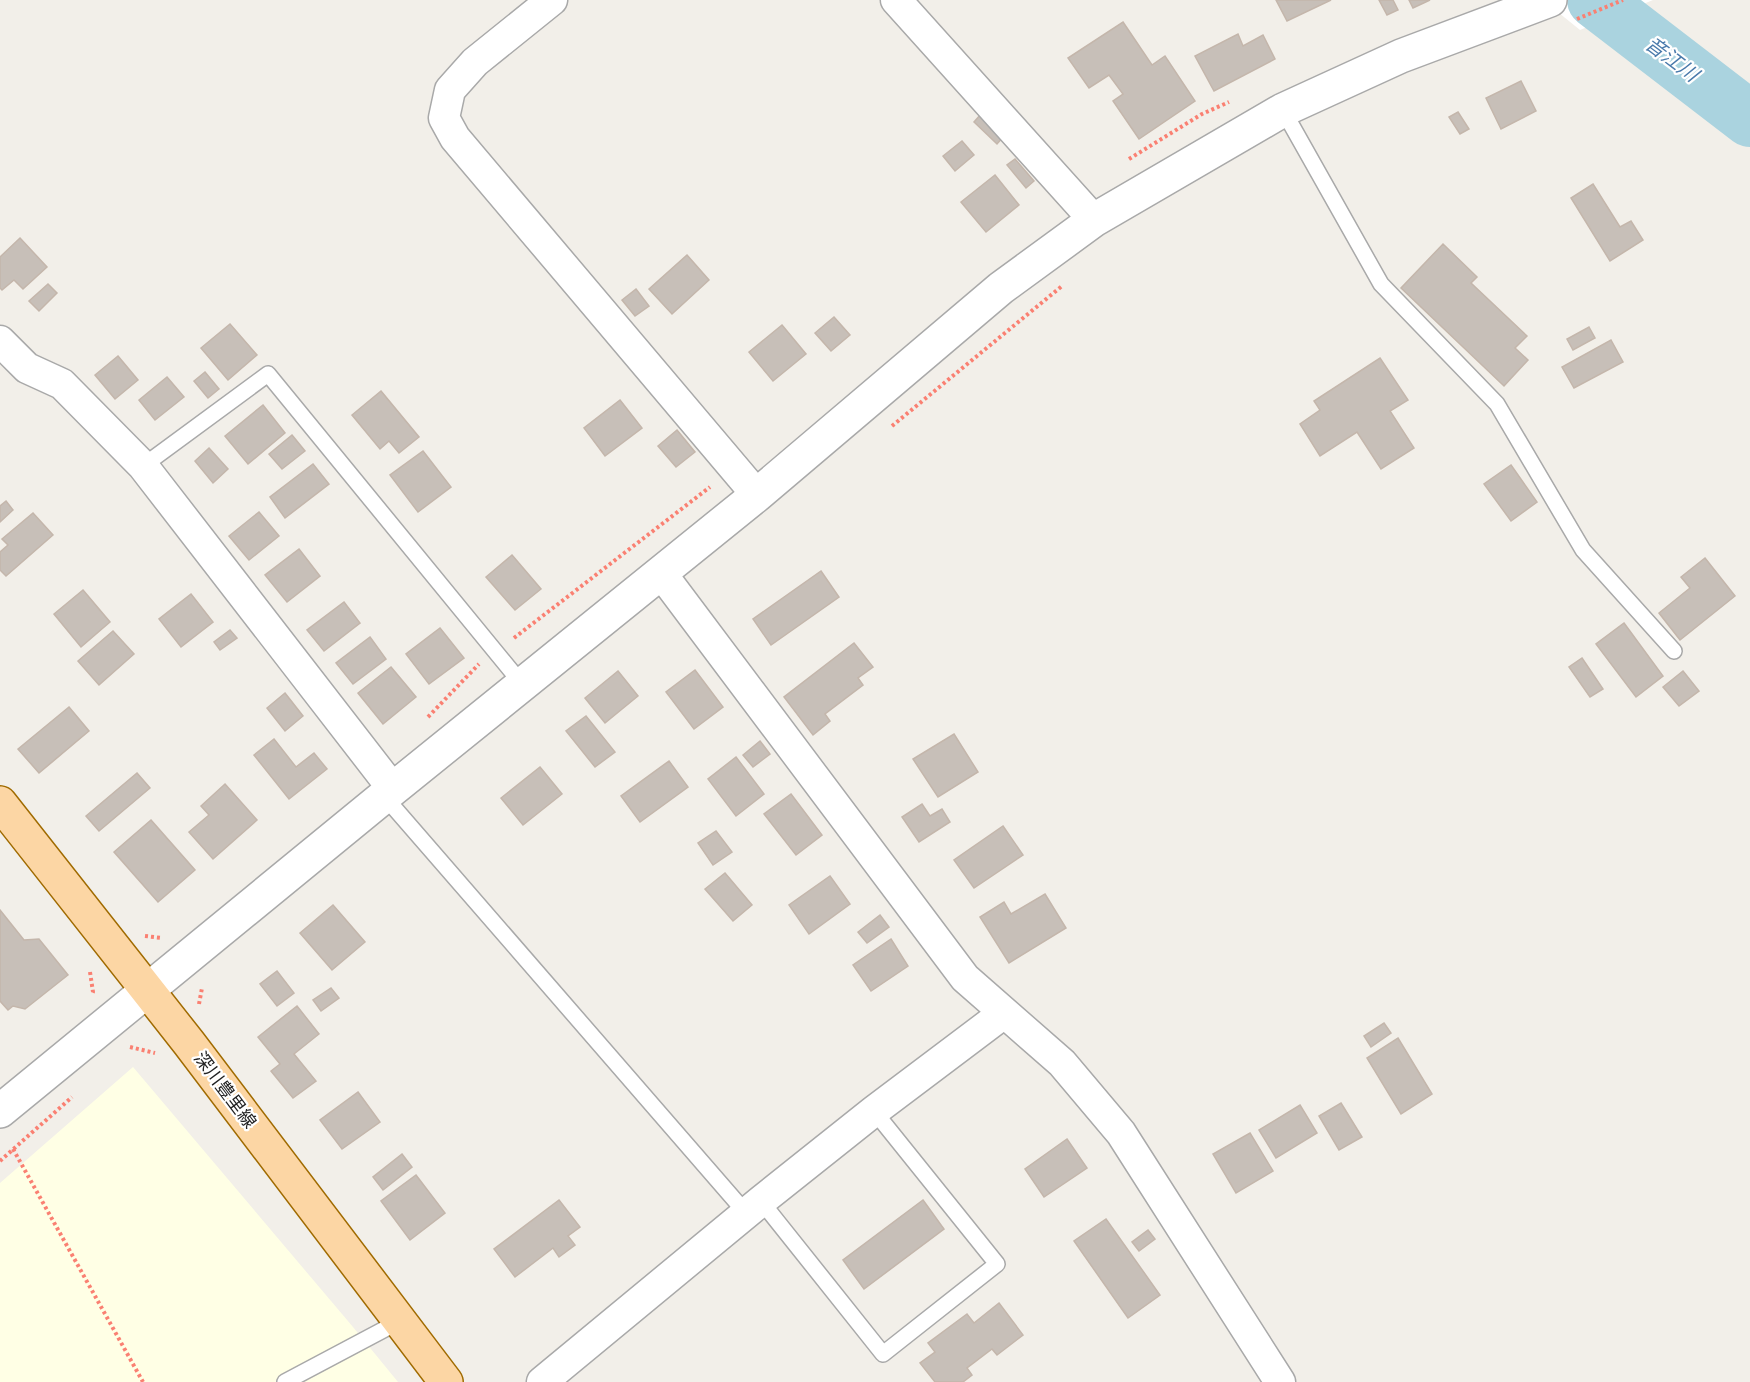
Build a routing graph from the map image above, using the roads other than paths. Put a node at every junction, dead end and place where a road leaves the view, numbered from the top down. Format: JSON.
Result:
{"nodes":[{"id":1,"x":552,"y":0,"type":"edge"},
{"id":2,"x":896,"y":0,"type":"edge"},
{"id":3,"x":1556,"y":8,"type":"edge"},
{"id":4,"x":1282,"y":110,"type":"junction"},
{"id":5,"x":1094,"y":220,"type":"junction"},
{"id":6,"x":0,"y":341,"type":"edge"},
{"id":7,"x":143,"y":466,"type":"junction"},
{"id":8,"x":757,"y":495,"type":"junction"},
{"id":9,"x":661,"y":573,"type":"junction"},
{"id":10,"x":1674,"y":651,"type":"dead end"},
{"id":11,"x":522,"y":684,"type":"junction"},
{"id":12,"x":388,"y":793,"type":"junction"},
{"id":13,"x":0,"y":803,"type":"edge"},
{"id":14,"x":147,"y":989,"type":"junction"},
{"id":15,"x":1004,"y":1013,"type":"junction"},
{"id":16,"x":0,"y":1111,"type":"edge"},
{"id":17,"x":874,"y":1111,"type":"junction"},
{"id":18,"x":753,"y":1207,"type":"junction"},
{"id":19,"x":400,"y":1321,"type":"junction"},
{"id":20,"x":285,"y":1382,"type":"edge"},
{"id":21,"x":446,"y":1382,"type":"edge"},
{"id":22,"x":542,"y":1382,"type":"edge"},
{"id":23,"x":1280,"y":1382,"type":"edge"}],
"edges":[{"from":1,"to":8,"type":"street"},
{"from":2,"to":5,"type":"street"},
{"from":3,"to":4,"type":"street"},
{"from":4,"to":5,"type":"street"},
{"from":4,"to":10,"type":"lane"},
{"from":5,"to":8,"type":"street"},
{"from":6,"to":7,"type":"street"},
{"from":7,"to":11,"type":"lane"},
{"from":7,"to":12,"type":"street"},
{"from":8,"to":9,"type":"street"},
{"from":9,"to":11,"type":"street"},
{"from":9,"to":15,"type":"street"},
{"from":11,"to":12,"type":"street"},
{"from":12,"to":14,"type":"street"},
{"from":12,"to":18,"type":"lane"},
{"from":13,"to":14,"type":"main road","name":"深川豊里線"},
{"from":14,"to":16,"type":"street"},
{"from":14,"to":19,"type":"main road","name":"深川豊里線"},
{"from":15,"to":17,"type":"street"},
{"from":15,"to":23,"type":"street"},
{"from":17,"to":18,"type":"street"},
{"from":17,"to":18,"type":"lane"},
{"from":18,"to":22,"type":"street"},
{"from":19,"to":20,"type":"lane"},
{"from":19,"to":21,"type":"main road","name":"深川豊里線"}]}
